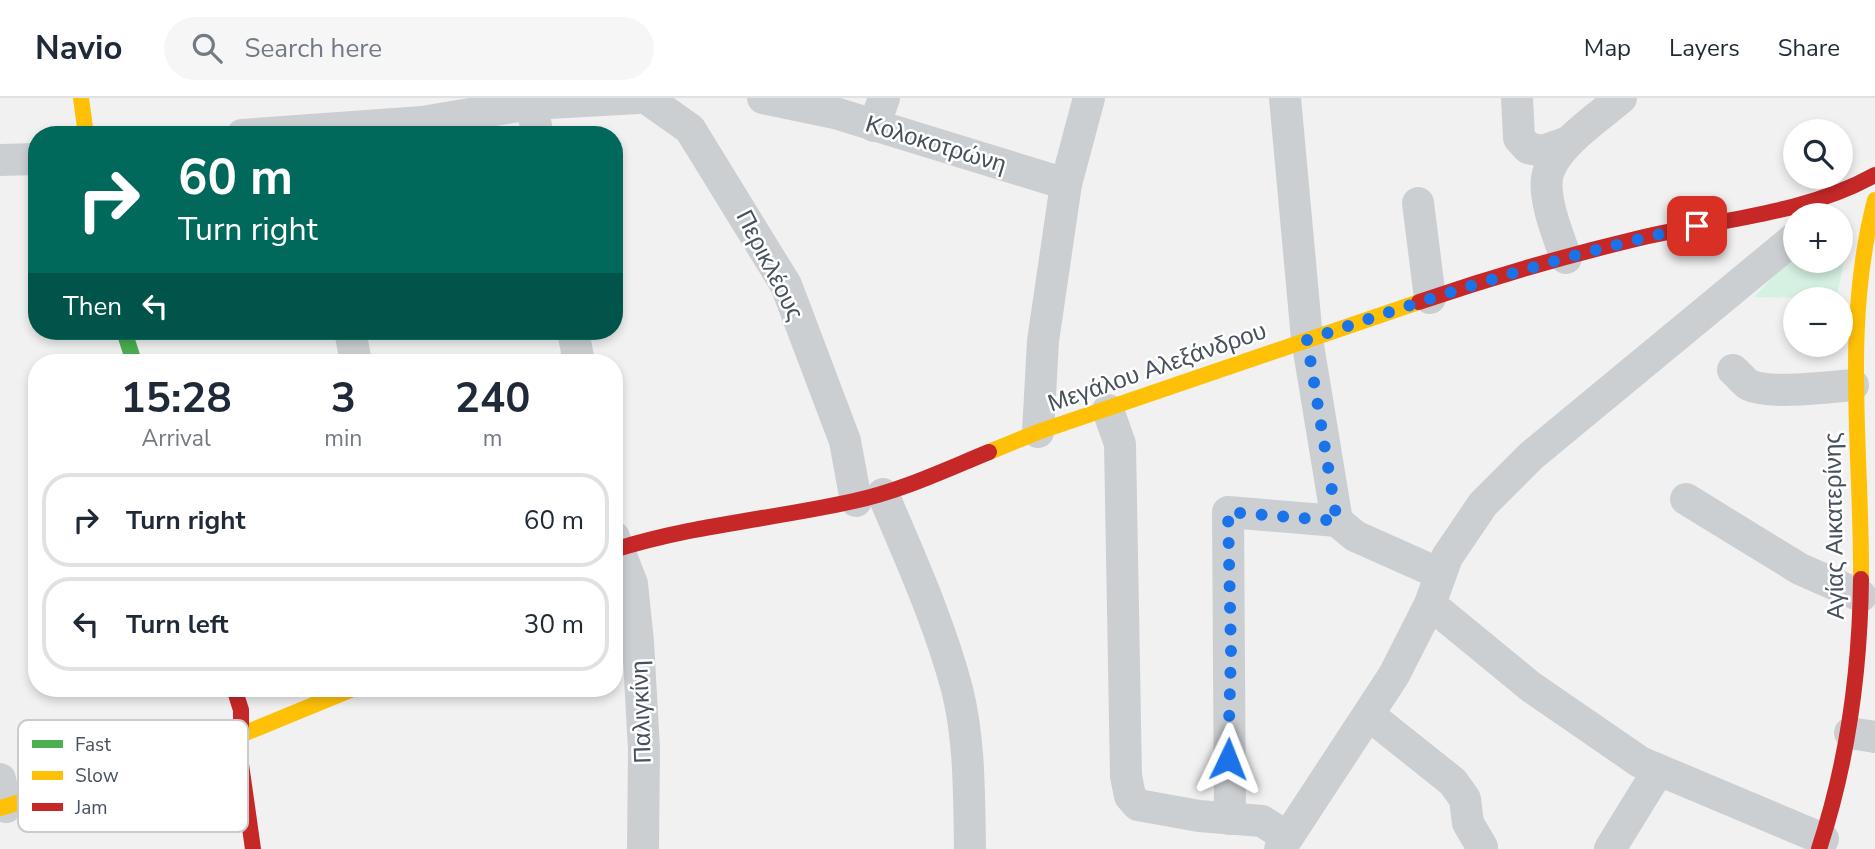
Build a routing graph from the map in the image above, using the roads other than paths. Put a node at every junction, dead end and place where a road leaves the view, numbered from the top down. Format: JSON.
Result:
{"nodes":[{"id":1,"x":81,"y":98,"type":"edge"},
{"id":2,"x":638,"y":98,"type":"edge"},
{"id":3,"x":646,"y":98,"type":"edge"},
{"id":4,"x":764,"y":98,"type":"edge"},
{"id":5,"x":1088,"y":98,"type":"edge"},
{"id":6,"x":1285,"y":98,"type":"edge"},
{"id":7,"x":1517,"y":98,"type":"edge"},
{"id":8,"x":1621,"y":98,"type":"edge"},
{"id":9,"x":531,"y":104,"type":"junction"},
{"id":10,"x":879,"y":112,"type":"edge"},
{"id":11,"x":85,"y":126,"type":"edge"},
{"id":12,"x":377,"y":126,"type":"edge"},
{"id":13,"x":536,"y":126,"type":"edge"},
{"id":14,"x":1569,"y":142,"type":"junction"},
{"id":15,"x":28,"y":159,"type":"edge"},
{"id":16,"x":0,"y":160,"type":"edge"},
{"id":17,"x":1875,"y":175,"type":"edge"},
{"id":18,"x":1066,"y":184,"type":"junction"},
{"id":19,"x":1844,"y":191,"type":"junction"},
{"id":20,"x":1875,"y":200,"type":"edge"},
{"id":21,"x":1832,"y":203,"type":"edge"},
{"id":22,"x":1418,"y":204,"type":"dead end"},
{"id":23,"x":1783,"y":248,"type":"edge"},
{"id":24,"x":1566,"y":258,"type":"junction"},
{"id":25,"x":1430,"y":298,"type":"junction"},
{"id":26,"x":1307,"y":340,"type":"junction"},
{"id":27,"x":1733,"y":370,"type":"dead end"},
{"id":28,"x":1853,"y":385,"type":"junction"},
{"id":29,"x":1108,"y":410,"type":"junction"},
{"id":30,"x":1038,"y":432,"type":"junction"},
{"id":31,"x":869,"y":498,"type":"junction"},
{"id":32,"x":1686,"y":499,"type":"dead end"},
{"id":33,"x":1337,"y":521,"type":"junction"},
{"id":34,"x":623,"y":544,"type":"edge"},
{"id":35,"x":623,"y":562,"type":"edge"},
{"id":36,"x":1438,"y":573,"type":"junction"},
{"id":37,"x":1861,"y":596,"type":"junction"},
{"id":38,"x":1430,"y":604,"type":"junction"},
{"id":39,"x":236,"y":697,"type":"edge"},
{"id":40,"x":333,"y":697,"type":"edge"},
{"id":41,"x":1369,"y":715,"type":"junction"},
{"id":42,"x":240,"y":720,"type":"edge"},
{"id":43,"x":248,"y":732,"type":"edge"},
{"id":44,"x":1863,"y":735,"type":"edge"},
{"id":45,"x":1658,"y":771,"type":"junction"},
{"id":46,"x":248,"y":814,"type":"edge"},
{"id":47,"x":1230,"y":819,"type":"junction"},
{"id":48,"x":1284,"y":843,"type":"edge"},
{"id":49,"x":1821,"y":844,"type":"edge"},
{"id":50,"x":1482,"y":847,"type":"dead end"},
{"id":51,"x":253,"y":849,"type":"edge"},
{"id":52,"x":643,"y":849,"type":"edge"},
{"id":53,"x":970,"y":849,"type":"edge"},
{"id":54,"x":1610,"y":849,"type":"edge"}],
"edges":[{"from":1,"to":11,"type":"street"},
{"from":2,"to":9,"type":"street"},
{"from":3,"to":31,"type":"street","name":"Περικλέους"},
{"from":4,"to":10,"type":"street","name":"Κολοκοτρώνη"},
{"from":5,"to":18,"type":"street"},
{"from":6,"to":26,"type":"street"},
{"from":7,"to":14,"type":"street"},
{"from":8,"to":14,"type":"street"},
{"from":9,"to":12,"type":"street"},
{"from":9,"to":13,"type":"street"},
{"from":10,"to":18,"type":"street","name":"Κολοκοτρώνη"},
{"from":14,"to":24,"type":"street"},
{"from":15,"to":16,"type":"street"},
{"from":17,"to":19,"type":"street","name":"Μεγάλου Αλεξάνδρου"},
{"from":18,"to":30,"type":"street"},
{"from":19,"to":21,"type":"street"},
{"from":19,"to":24,"type":"street","name":"Μεγάλου Αλεξάνδρου"},
{"from":20,"to":28,"type":"street","name":"Αγίας Αικατερίνης"},
{"from":22,"to":25,"type":"street"},
{"from":23,"to":36,"type":"street"},
{"from":24,"to":25,"type":"street","name":"Μεγάλου Αλεξάνδρου"},
{"from":25,"to":26,"type":"street","name":"Μεγάλου Αλεξάνδρου"},
{"from":26,"to":29,"type":"street","name":"Μεγάλου Αλεξάνδρου"},
{"from":26,"to":33,"type":"street"},
{"from":27,"to":28,"type":"street"},
{"from":28,"to":37,"type":"street","name":"Αγίας Αικατερίνης"},
{"from":29,"to":30,"type":"street","name":"Μεγάλου Αλεξάνδρου"},
{"from":29,"to":47,"type":"street"},
{"from":30,"to":31,"type":"street","name":"Μεγάλου Αλεξάνδρου"},
{"from":31,"to":34,"type":"street","name":"Μεγάλου Αλεξάνδρου"},
{"from":31,"to":53,"type":"street","name":"Περικλέους"},
{"from":32,"to":37,"type":"street"},
{"from":33,"to":36,"type":"street"},
{"from":33,"to":47,"type":"street"},
{"from":35,"to":52,"type":"street","name":"Παλιγκίνη"},
{"from":36,"to":38,"type":"street"},
{"from":37,"to":44,"type":"street","name":"Αγίας Αικατερίνης"},
{"from":38,"to":41,"type":"street"},
{"from":38,"to":45,"type":"street"},
{"from":39,"to":42,"type":"street"},
{"from":40,"to":43,"type":"street"},
{"from":41,"to":48,"type":"street"},
{"from":41,"to":50,"type":"street"},
{"from":44,"to":49,"type":"street","name":"Αγίας Αικατερίνης"},
{"from":45,"to":49,"type":"street"},
{"from":45,"to":54,"type":"street"},
{"from":46,"to":51,"type":"street"},
{"from":47,"to":48,"type":"street"}]}
